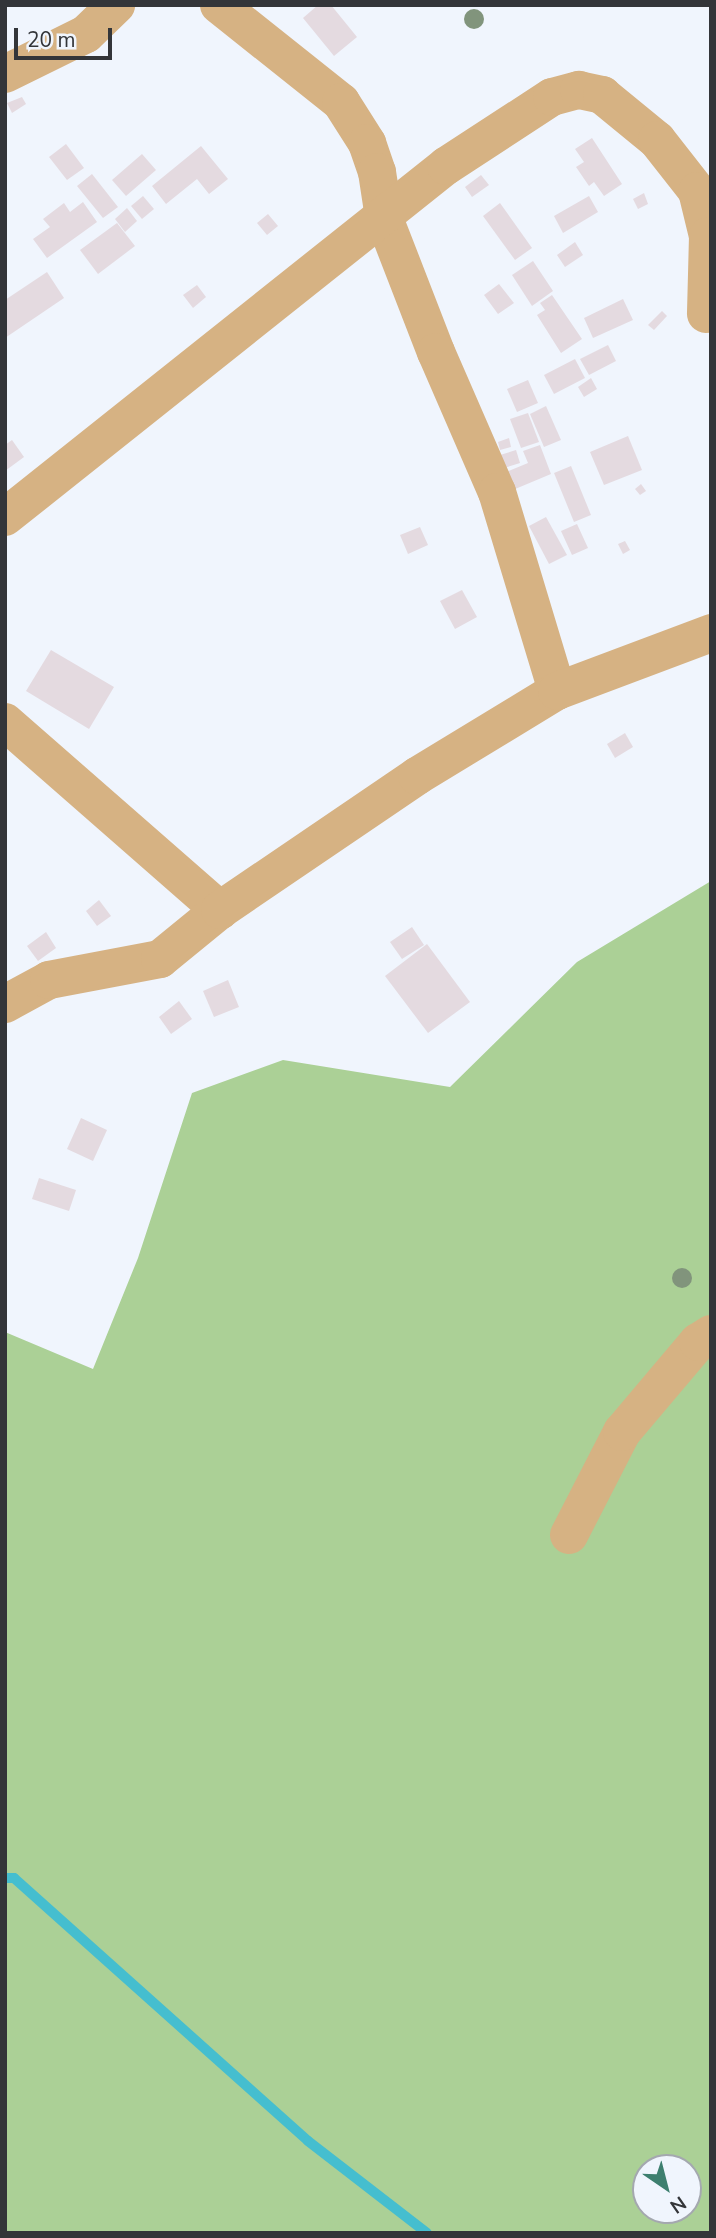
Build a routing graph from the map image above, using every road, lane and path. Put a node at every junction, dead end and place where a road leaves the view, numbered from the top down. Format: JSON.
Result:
{"nodes":[{"id":1,"x":116,"y":5,"type":"edge"},
{"id":2,"x":219,"y":5,"type":"edge"},
{"id":3,"x":5,"y":74,"type":"edge"},
{"id":4,"x":384,"y":218,"type":"junction"},
{"id":5,"x":706,"y":314,"type":"dead end"},
{"id":6,"x":5,"y":517,"type":"edge"},
{"id":7,"x":711,"y":633,"type":"edge"},
{"id":8,"x":557,"y":691,"type":"junction"},
{"id":9,"x":5,"y":722,"type":"edge"},
{"id":10,"x":220,"y":910,"type":"junction"},
{"id":11,"x":5,"y":1004,"type":"edge"},
{"id":12,"x":711,"y":1334,"type":"edge"},
{"id":13,"x":569,"y":1535,"type":"dead end"}],
"edges":[{"from":1,"to":3,"type":"street"},
{"from":2,"to":4,"type":"street"},
{"from":4,"to":5,"type":"street"},
{"from":4,"to":6,"type":"street"},
{"from":4,"to":8,"type":"street"},
{"from":7,"to":8,"type":"street"},
{"from":8,"to":10,"type":"street"},
{"from":9,"to":10,"type":"street"},
{"from":10,"to":11,"type":"street"},
{"from":12,"to":13,"type":"street"}]}
